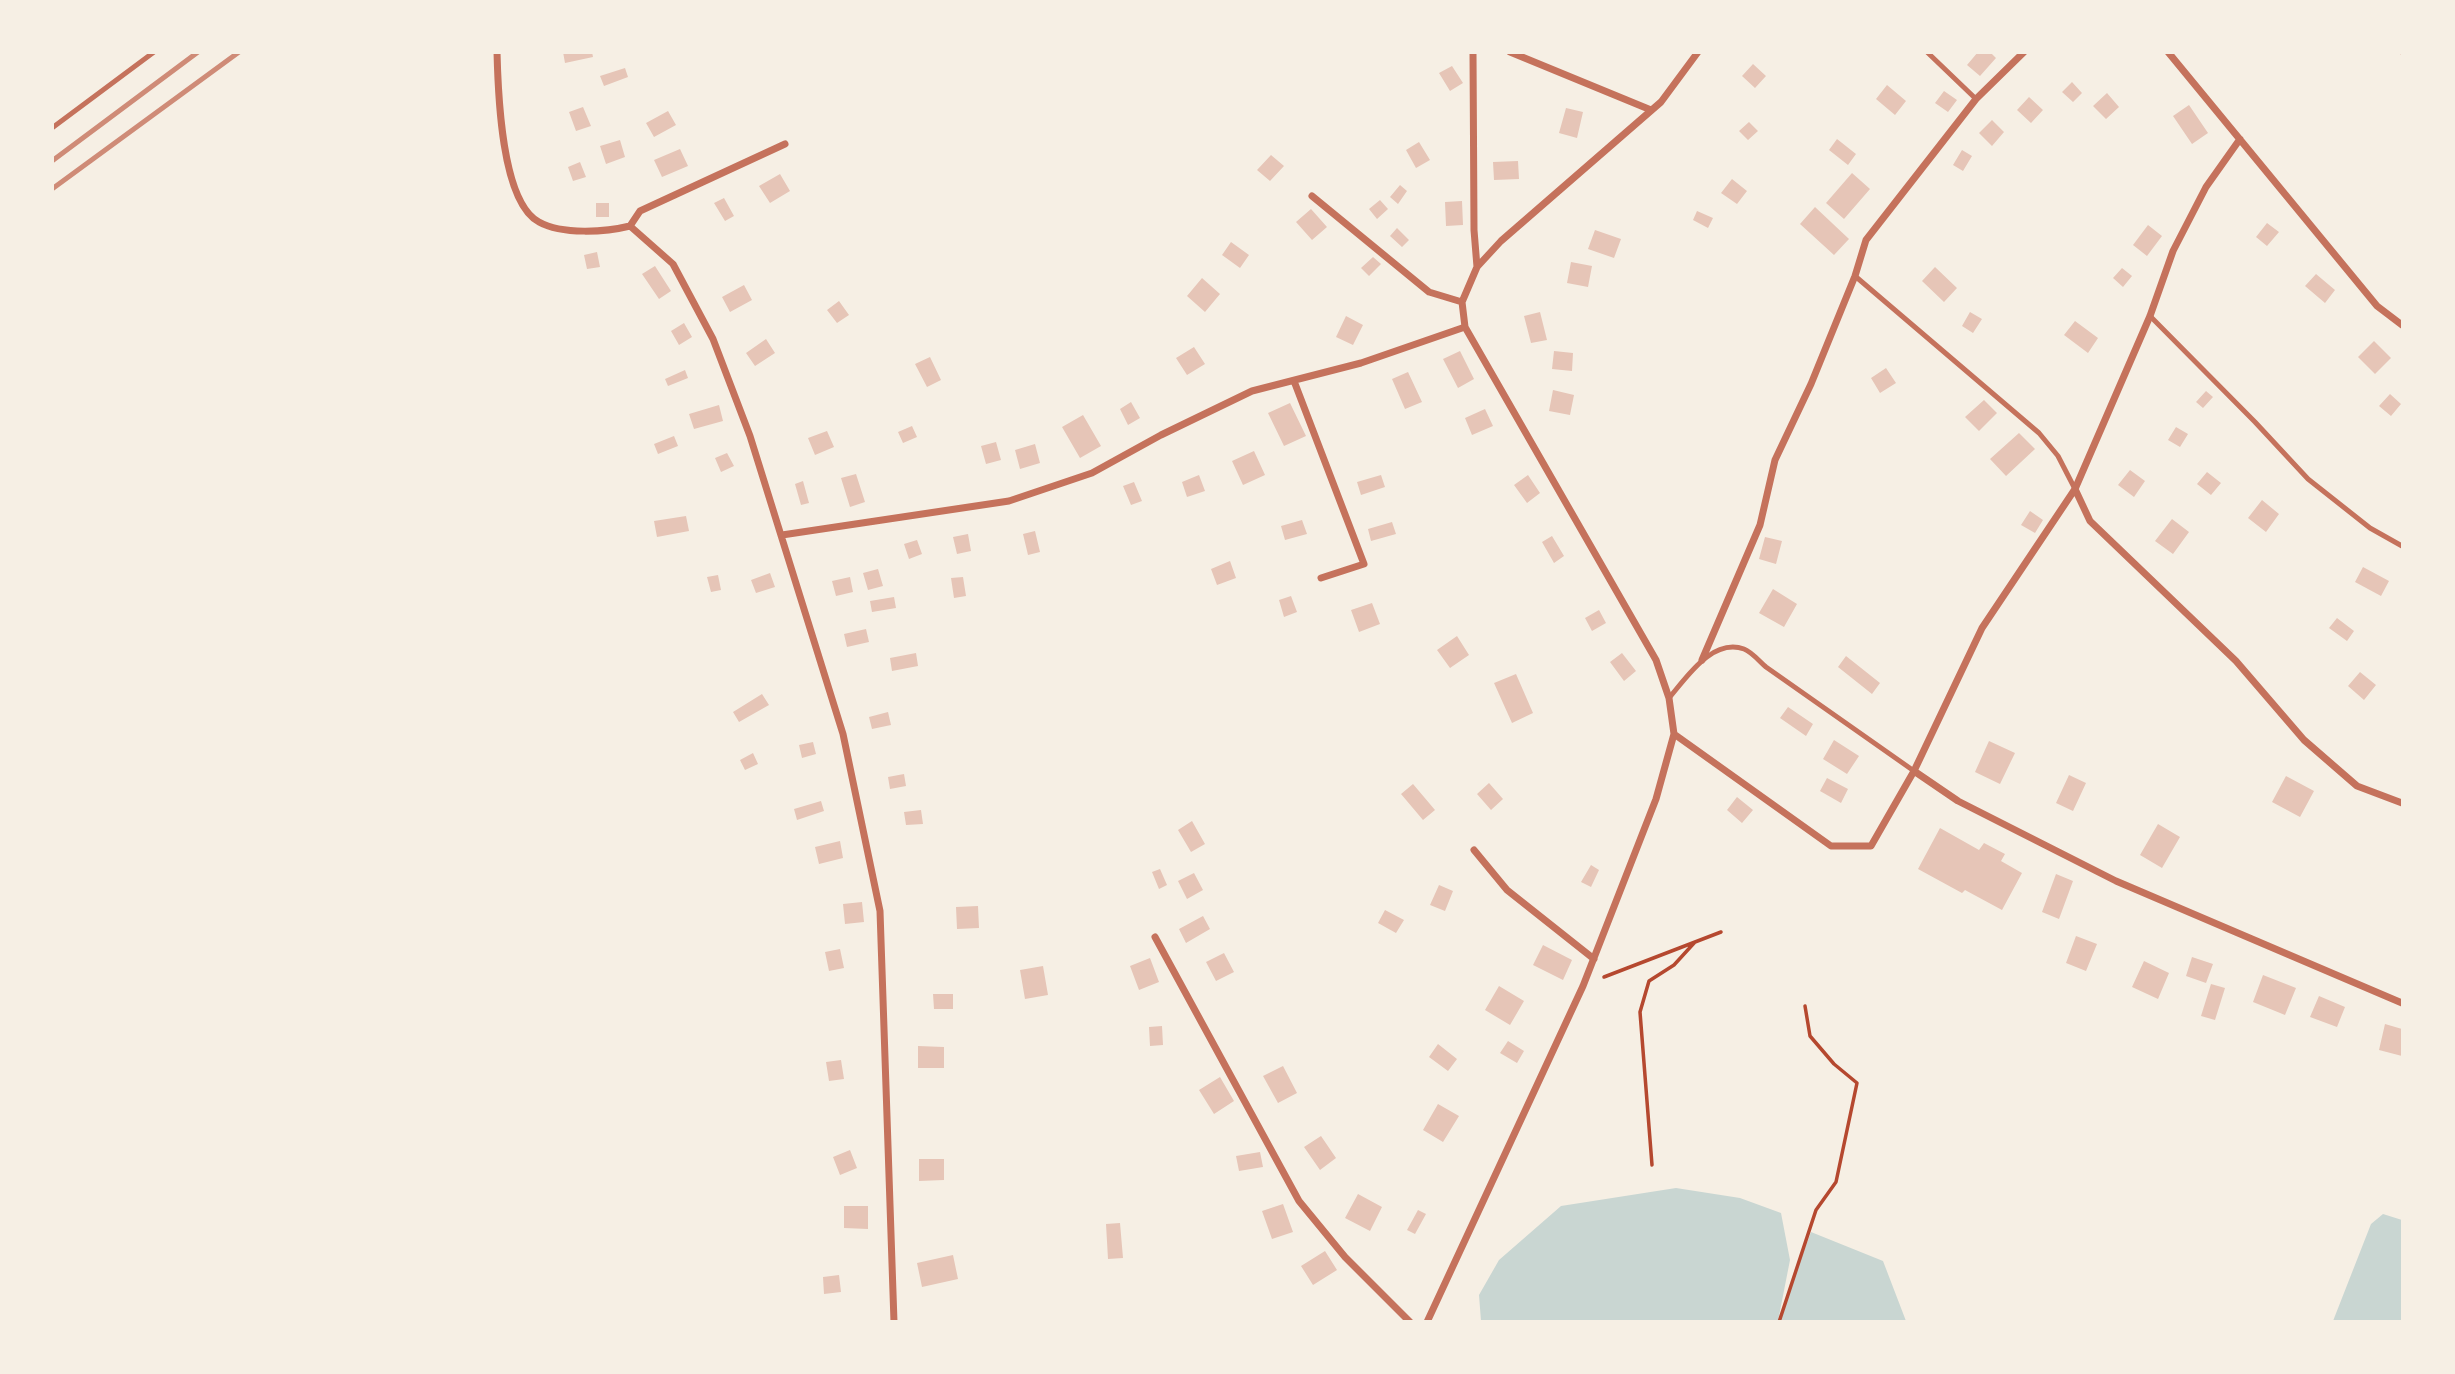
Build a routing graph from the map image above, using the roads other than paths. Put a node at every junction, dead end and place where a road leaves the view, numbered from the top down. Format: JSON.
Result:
{"nodes":[{"id":1,"x":154,"y":52,"type":"edge"},
{"id":2,"x":497,"y":52,"type":"edge"},
{"id":3,"x":1473,"y":52,"type":"edge"},
{"id":4,"x":1510,"y":52,"type":"edge"},
{"id":5,"x":1698,"y":52,"type":"edge"},
{"id":6,"x":1927,"y":52,"type":"edge"},
{"id":7,"x":2024,"y":52,"type":"edge"},
{"id":8,"x":2168,"y":52,"type":"edge"},
{"id":9,"x":1976,"y":99,"type":"junction"},
{"id":10,"x":1651,"y":110,"type":"junction"},
{"id":11,"x":52,"y":128,"type":"edge"},
{"id":12,"x":2240,"y":139,"type":"junction"},
{"id":13,"x":786,"y":144,"type":"dead end"},
{"id":14,"x":1312,"y":196,"type":"dead end"},
{"id":15,"x":630,"y":226,"type":"junction"},
{"id":16,"x":1477,"y":267,"type":"junction"},
{"id":17,"x":1855,"y":276,"type":"junction"},
{"id":18,"x":1462,"y":302,"type":"junction"},
{"id":19,"x":2150,"y":316,"type":"junction"},
{"id":20,"x":2403,"y":326,"type":"edge"},
{"id":21,"x":1465,"y":327,"type":"junction"},
{"id":22,"x":1294,"y":381,"type":"junction"},
{"id":23,"x":2074,"y":489,"type":"junction"},
{"id":24,"x":782,"y":535,"type":"junction"},
{"id":25,"x":2403,"y":546,"type":"edge"},
{"id":26,"x":1321,"y":578,"type":"dead end"},
{"id":27,"x":1702,"y":660,"type":"junction"},
{"id":28,"x":1670,"y":698,"type":"junction"},
{"id":29,"x":1674,"y":734,"type":"junction"},
{"id":30,"x":1914,"y":771,"type":"junction"},
{"id":31,"x":2403,"y":803,"type":"edge"},
{"id":32,"x":1474,"y":850,"type":"dead end"},
{"id":33,"x":1155,"y":937,"type":"dead end"},
{"id":34,"x":1594,"y":959,"type":"junction"},
{"id":35,"x":2403,"y":1003,"type":"edge"},
{"id":36,"x":894,"y":1321,"type":"edge"},
{"id":37,"x":1410,"y":1321,"type":"edge"},
{"id":38,"x":1427,"y":1321,"type":"edge"}],
"edges":[{"from":1,"to":11,"type":"lane"},
{"from":2,"to":15,"type":"street"},
{"from":3,"to":16,"type":"street"},
{"from":4,"to":10,"type":"street"},
{"from":5,"to":10,"type":"street"},
{"from":6,"to":9,"type":"lane"},
{"from":7,"to":9,"type":"street"},
{"from":8,"to":12,"type":"street"},
{"from":9,"to":17,"type":"street"},
{"from":10,"to":16,"type":"street"},
{"from":12,"to":19,"type":"street"},
{"from":12,"to":20,"type":"street"},
{"from":13,"to":15,"type":"street"},
{"from":14,"to":18,"type":"street"},
{"from":15,"to":24,"type":"street"},
{"from":16,"to":18,"type":"street"},
{"from":17,"to":23,"type":"lane"},
{"from":17,"to":27,"type":"street"},
{"from":18,"to":21,"type":"street"},
{"from":19,"to":23,"type":"street"},
{"from":19,"to":25,"type":"lane"},
{"from":21,"to":22,"type":"street"},
{"from":21,"to":28,"type":"street"},
{"from":22,"to":24,"type":"street"},
{"from":22,"to":26,"type":"street"},
{"from":23,"to":30,"type":"street"},
{"from":23,"to":31,"type":"street"},
{"from":24,"to":36,"type":"street"},
{"from":27,"to":28,"type":"lane"},
{"from":27,"to":30,"type":"lane"},
{"from":28,"to":29,"type":"street"},
{"from":29,"to":30,"type":"street"},
{"from":29,"to":34,"type":"street"},
{"from":30,"to":35,"type":"street"},
{"from":32,"to":34,"type":"street"},
{"from":33,"to":37,"type":"street"},
{"from":34,"to":38,"type":"street"}]}
